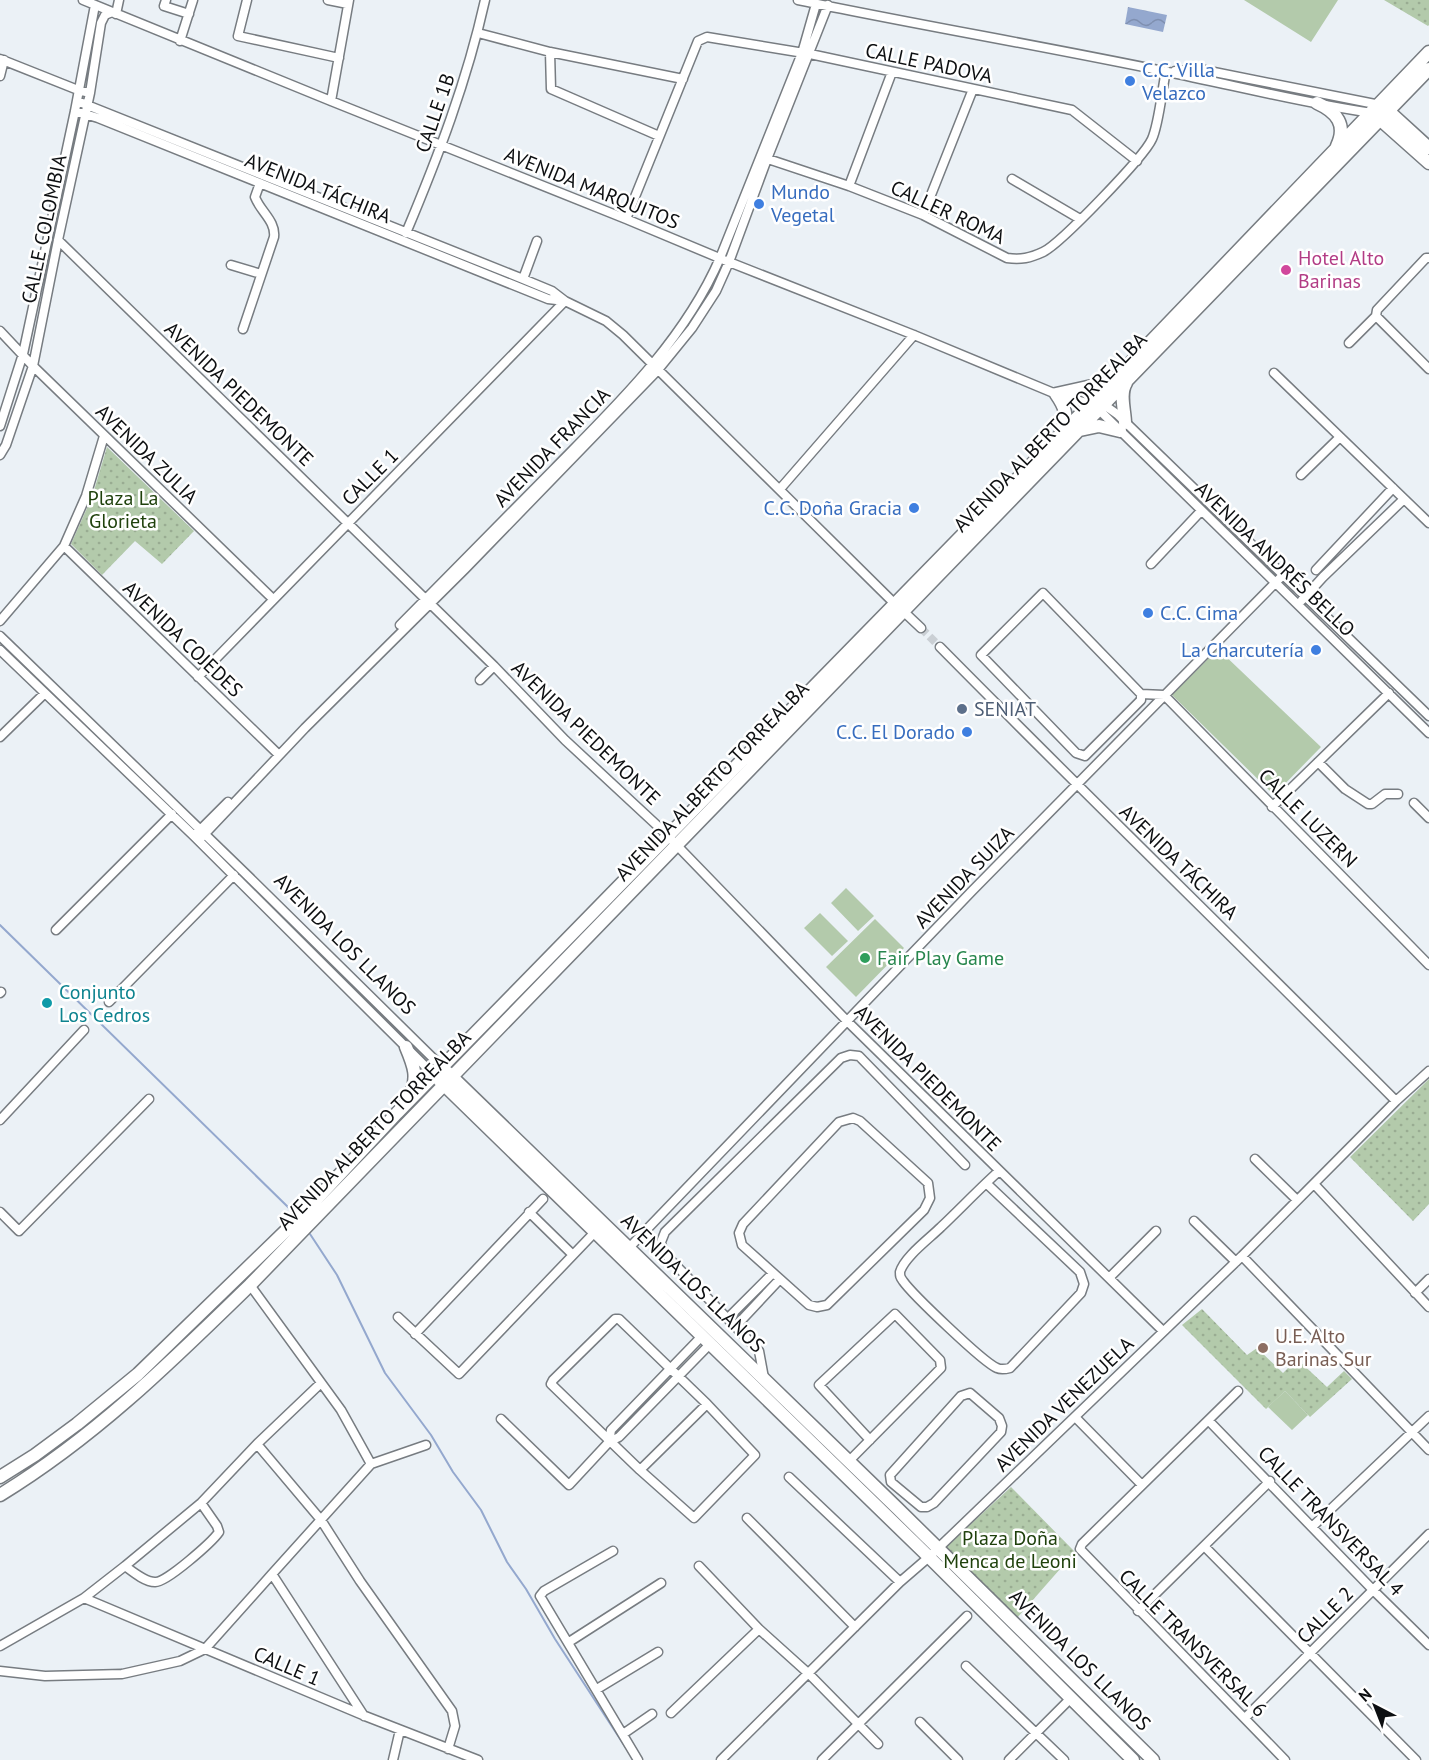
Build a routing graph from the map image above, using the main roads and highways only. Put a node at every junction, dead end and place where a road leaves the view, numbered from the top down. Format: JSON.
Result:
{"nodes":[{"id":1,"x":1429,"y":52,"type":"edge"},
{"id":2,"x":1429,"y":69,"type":"edge"},
{"id":3,"x":1317,"y":104,"type":"road end"},
{"id":4,"x":1381,"y":112,"type":"junction"},
{"id":5,"x":1429,"y":148,"type":"edge"},
{"id":6,"x":1335,"y":151,"type":"junction"},
{"id":7,"x":1429,"y":164,"type":"edge"},
{"id":8,"x":1128,"y":380,"type":"junction"},
{"id":9,"x":1112,"y":382,"type":"junction"},
{"id":10,"x":1096,"y":405,"type":"junction"},
{"id":11,"x":1078,"y":431,"type":"junction"},
{"id":12,"x":1059,"y":434,"type":"junction"},
{"id":13,"x":899,"y":607,"type":"junction"},
{"id":14,"x":672,"y":840,"type":"junction"},
{"id":15,"x":406,"y":1047,"type":"road end"},
{"id":16,"x":438,"y":1071,"type":"junction"},
{"id":17,"x":448,"y":1080,"type":"junction"},
{"id":18,"x":406,"y":1104,"type":"junction"},
{"id":19,"x":625,"y":1252,"type":"junction"},
{"id":20,"x":0,"y":1477,"type":"edge"},
{"id":21,"x":0,"y":1495,"type":"edge"},
{"id":22,"x":934,"y":1552,"type":"junction"},
{"id":23,"x":1133,"y":1760,"type":"edge"},
{"id":24,"x":1154,"y":1760,"type":"edge"}],
"edges":[{"from":1,"to":4,"type":"main road","name":"AVENIDA ALBERTO TORREALBA"},
{"from":2,"to":4,"type":"main road","name":"AVENIDA ALBERTO TORREALBA"},
{"from":3,"to":6,"type":"main road"},
{"from":4,"to":5,"type":"main road"},
{"from":4,"to":6,"type":"main road","name":"AVENIDA ALBERTO TORREALBA"},
{"from":4,"to":7,"type":"main road"},
{"from":4,"to":8,"type":"main road","name":"AVENIDA ALBERTO TORREALBA"},
{"from":6,"to":9,"type":"main road","name":"AVENIDA ALBERTO TORREALBA"},
{"from":8,"to":10,"type":"main road","name":"AVENIDA ALBERTO TORREALBA"},
{"from":8,"to":11,"type":"main road"},
{"from":9,"to":10,"type":"main road","name":"AVENIDA ALBERTO TORREALBA"},
{"from":9,"to":12,"type":"main road"},
{"from":10,"to":11,"type":"main road","name":"AVENIDA ALBERTO TORREALBA"},
{"from":10,"to":12,"type":"main road","name":"AVENIDA ALBERTO TORREALBA"},
{"from":11,"to":13,"type":"main road","name":"AVENIDA ALBERTO TORREALBA"},
{"from":12,"to":13,"type":"main road","name":"AVENIDA ALBERTO TORREALBA"},
{"from":13,"to":14,"type":"main road","name":"AVENIDA ALBERTO TORREALBA"},
{"from":14,"to":16,"type":"main road","name":"AVENIDA ALBERTO TORREALBA"},
{"from":14,"to":17,"type":"main road","name":"AVENIDA ALBERTO TORREALBA"},
{"from":15,"to":18,"type":"main road"},
{"from":16,"to":17,"type":"main road","name":"AVENIDA LOS LLANOS"},
{"from":16,"to":18,"type":"main road","name":"AVENIDA ALBERTO TORREALBA"},
{"from":17,"to":19,"type":"main road","name":"AVENIDA LOS LLANOS"},
{"from":17,"to":19,"type":"main road","name":"AVENIDA LOS LLANOS"},
{"from":17,"to":21,"type":"main road","name":"AVENIDA ALBERTO TORREALBA"},
{"from":18,"to":20,"type":"main road","name":"AVENIDA ALBERTO TORREALBA"},
{"from":19,"to":22,"type":"main road","name":"AVENIDA LOS LLANOS"},
{"from":19,"to":22,"type":"main road","name":"AVENIDA LOS LLANOS"},
{"from":22,"to":23,"type":"main road","name":"AVENIDA LOS LLANOS"},
{"from":22,"to":24,"type":"main road","name":"AVENIDA LOS LLANOS"}]}
